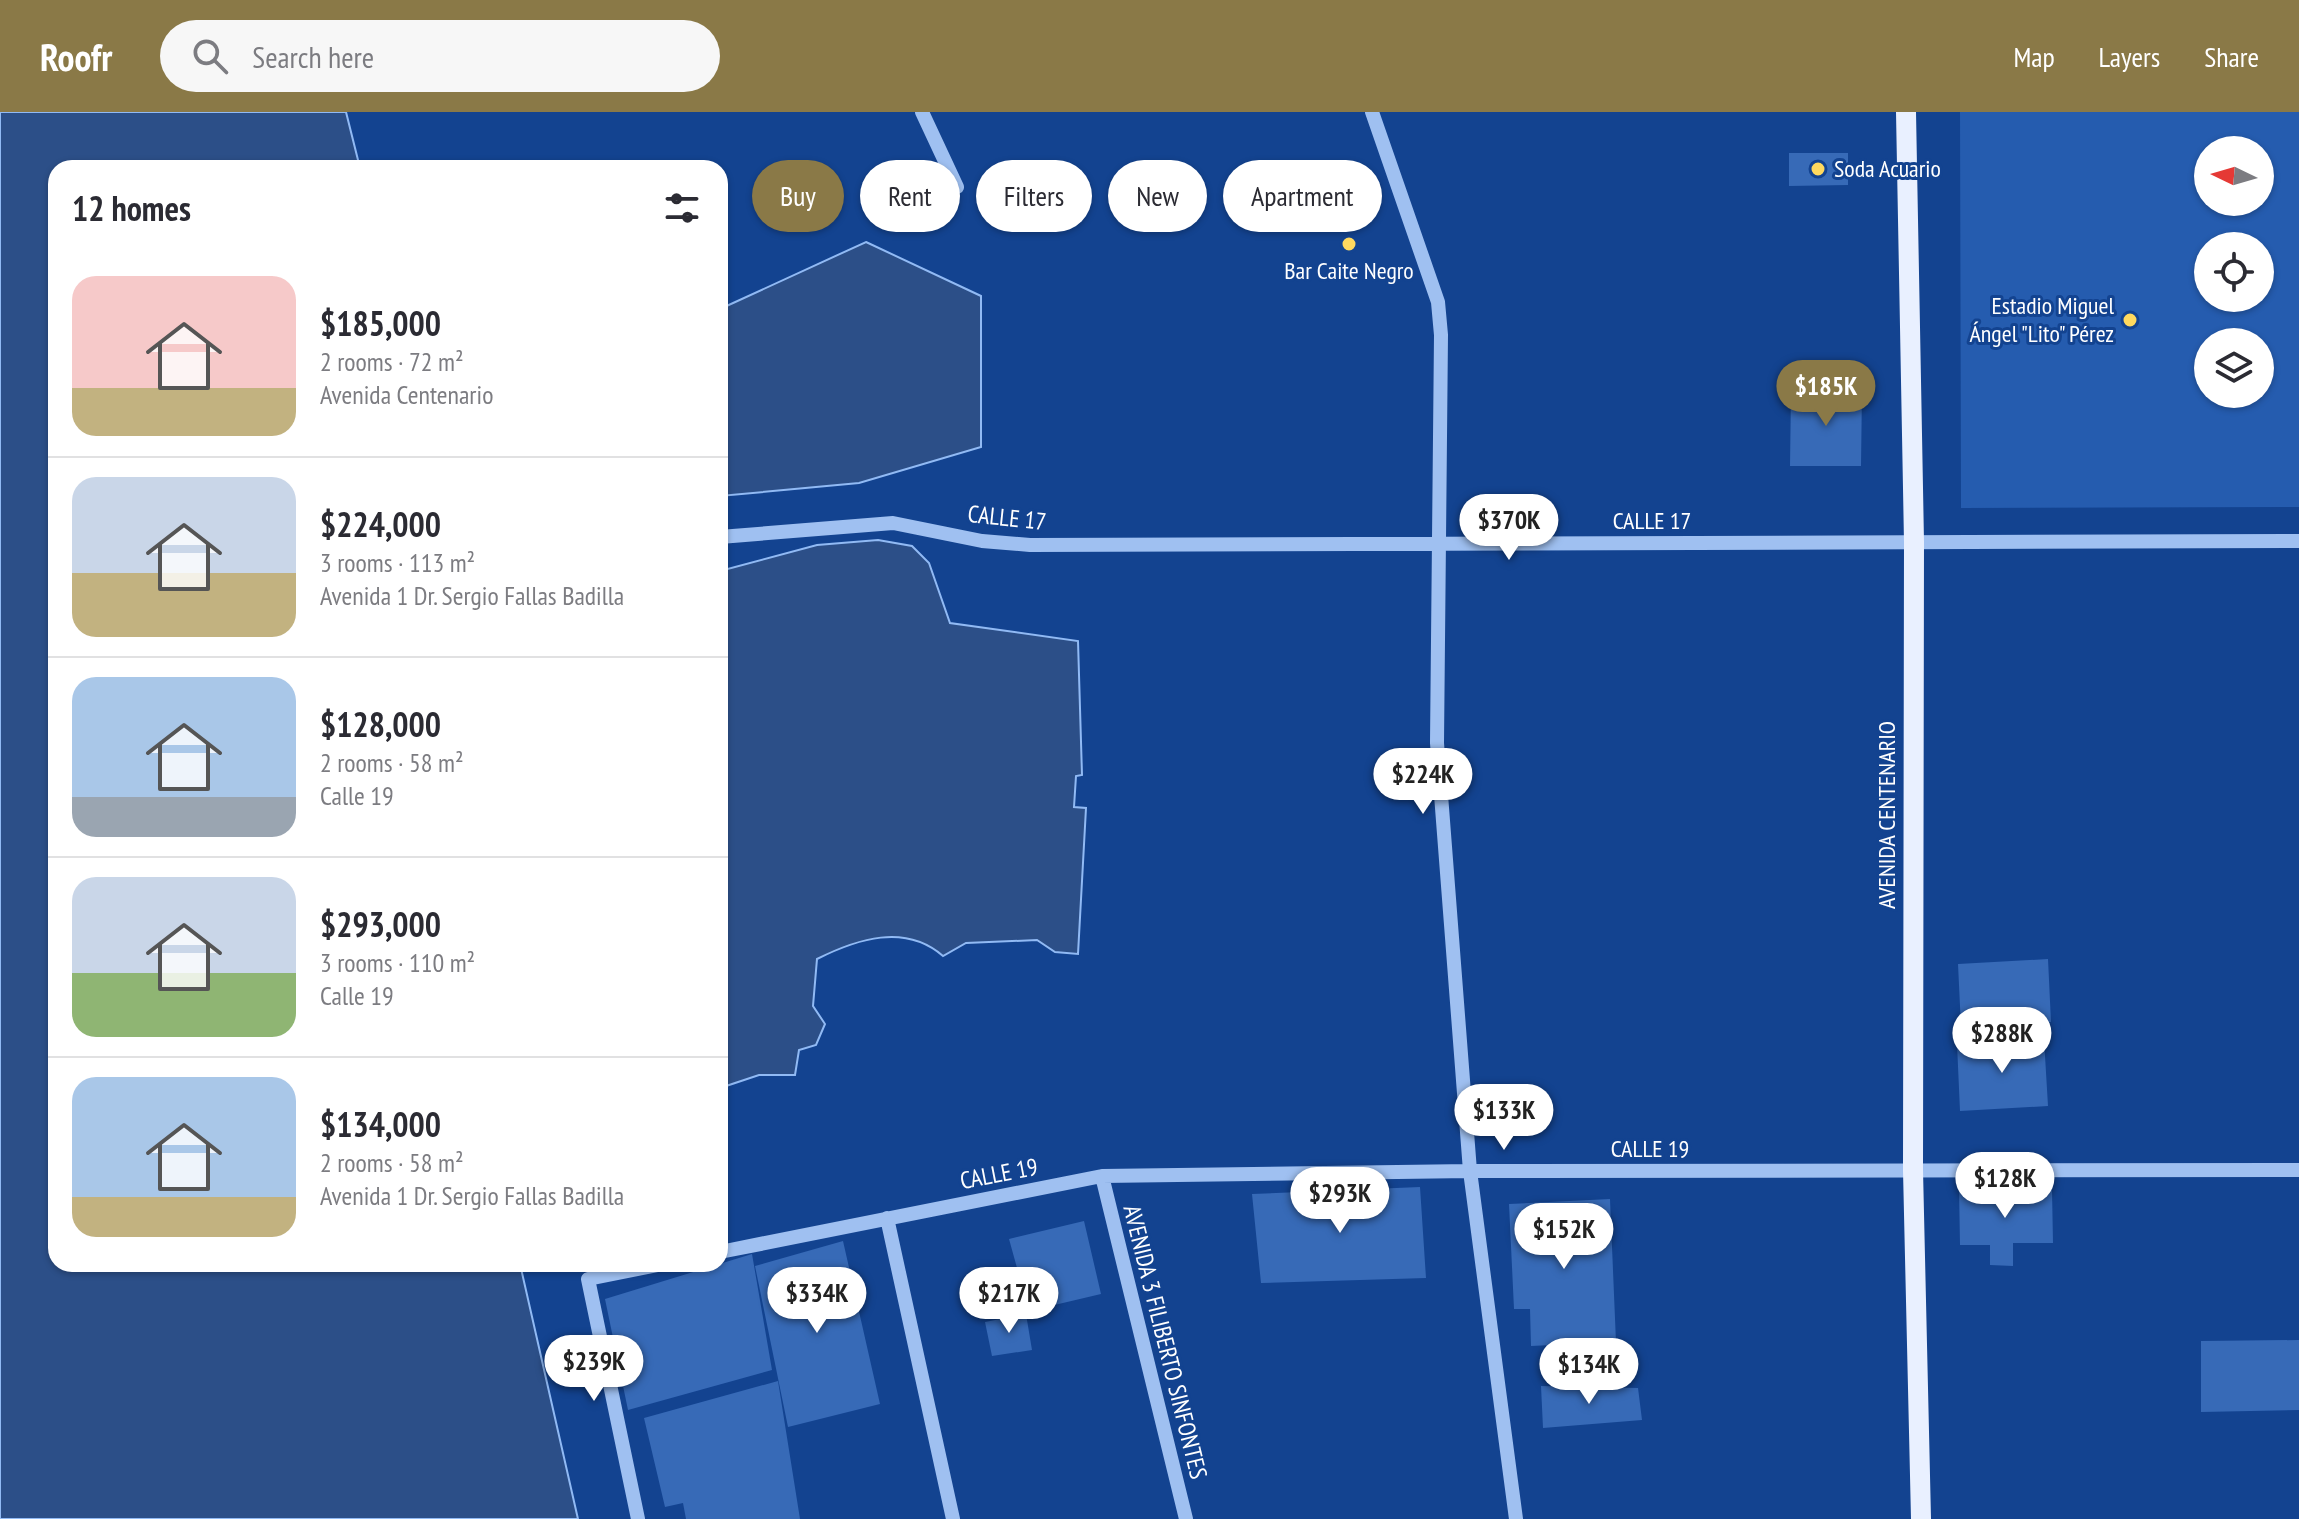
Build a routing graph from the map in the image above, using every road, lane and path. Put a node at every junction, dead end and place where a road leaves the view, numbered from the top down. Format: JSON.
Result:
{"nodes":[{"id":1,"x":922,"y":112,"type":"edge"},
{"id":2,"x":1372,"y":112,"type":"edge"},
{"id":3,"x":1906,"y":112,"type":"edge"},
{"id":4,"x":944,"y":160,"type":"edge"},
{"id":5,"x":728,"y":536,"type":"edge"},
{"id":6,"x":2299,"y":541,"type":"edge"},
{"id":7,"x":1914,"y":542,"type":"junction"},
{"id":8,"x":1436,"y":544,"type":"junction"},
{"id":9,"x":1913,"y":1170,"type":"junction"},
{"id":10,"x":2299,"y":1170,"type":"edge"},
{"id":11,"x":1470,"y":1171,"type":"junction"},
{"id":12,"x":1102,"y":1176,"type":"junction"},
{"id":13,"x":887,"y":1218,"type":"junction"},
{"id":14,"x":728,"y":1250,"type":"edge"},
{"id":15,"x":623,"y":1272,"type":"edge"},
{"id":16,"x":638,"y":1519,"type":"edge"},
{"id":17,"x":953,"y":1519,"type":"edge"},
{"id":18,"x":1186,"y":1519,"type":"edge"},
{"id":19,"x":1516,"y":1519,"type":"edge"},
{"id":20,"x":1921,"y":1519,"type":"edge"}],
"edges":[{"from":1,"to":4,"type":"street"},
{"from":2,"to":8,"type":"street"},
{"from":3,"to":7,"type":"main road","name":"AVENIDA CENTENARIO"},
{"from":5,"to":8,"type":"street","name":"CALLE 17"},
{"from":6,"to":7,"type":"street","name":"CALLE 17"},
{"from":7,"to":8,"type":"street","name":"CALLE 17"},
{"from":7,"to":9,"type":"main road","name":"AVENIDA CENTENARIO"},
{"from":8,"to":11,"type":"street"},
{"from":9,"to":10,"type":"street","name":"CALLE 19"},
{"from":9,"to":11,"type":"street","name":"CALLE 19"},
{"from":9,"to":20,"type":"main road","name":"AVENIDA CENTENARIO"},
{"from":11,"to":12,"type":"street","name":"CALLE 19"},
{"from":11,"to":19,"type":"street"},
{"from":12,"to":13,"type":"street","name":"CALLE 19"},
{"from":12,"to":18,"type":"street","name":"AVENIDA 3 FILIBERTO SINFONTES"},
{"from":13,"to":14,"type":"street","name":"CALLE 19"},
{"from":13,"to":17,"type":"street"},
{"from":15,"to":16,"type":"street"}]}
